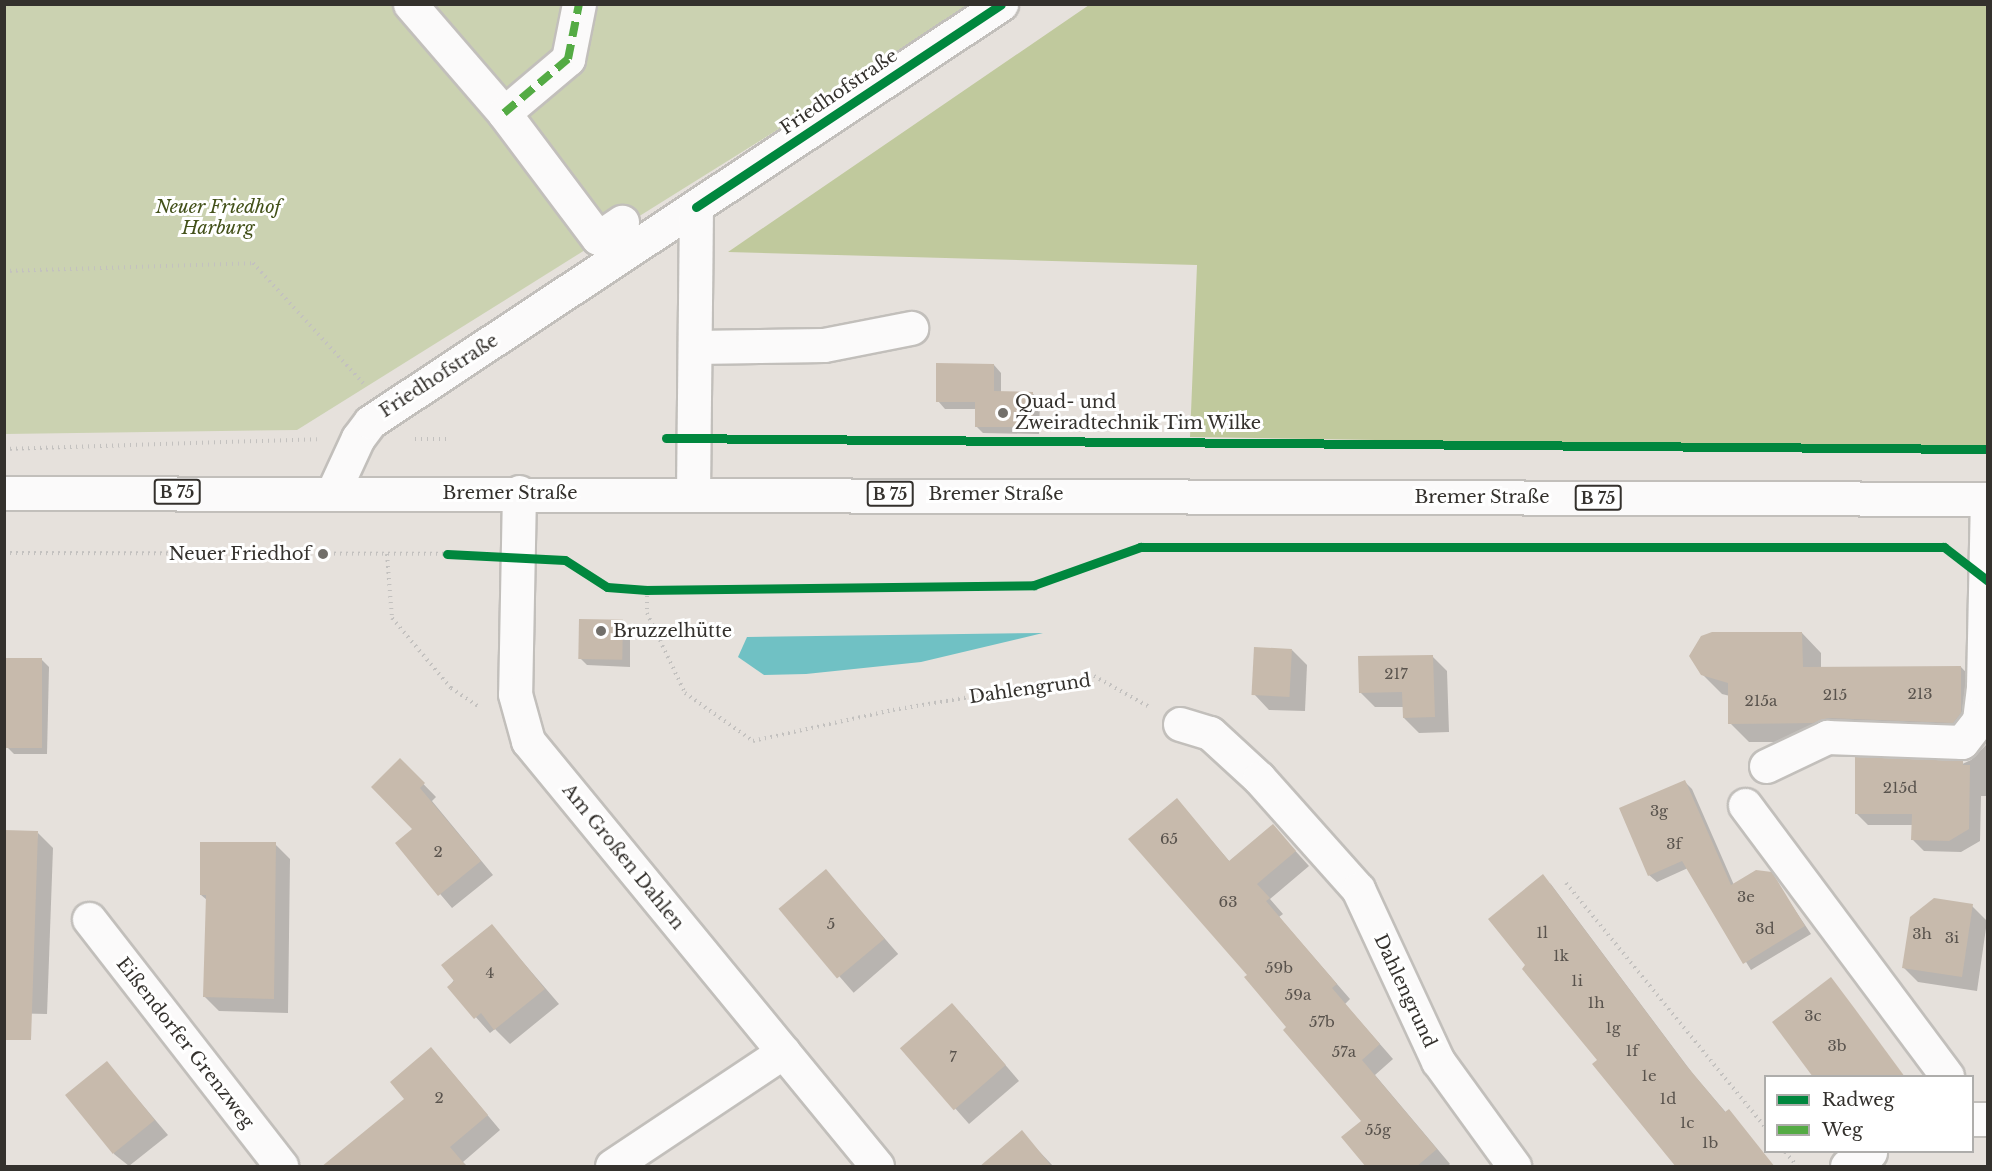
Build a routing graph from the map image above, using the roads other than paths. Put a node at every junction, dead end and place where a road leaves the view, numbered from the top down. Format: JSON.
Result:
{"nodes":[{"id":1,"x":410,"y":4,"type":"edge"},
{"id":2,"x":579,"y":4,"type":"edge"},
{"id":3,"x":1001,"y":4,"type":"edge"},
{"id":4,"x":504,"y":114,"type":"junction"},
{"id":5,"x":696,"y":207,"type":"junction"},
{"id":6,"x":622,"y":222,"type":"dead end"},
{"id":7,"x":911,"y":328,"type":"dead end"},
{"id":8,"x":695,"y":347,"type":"junction"},
{"id":9,"x":333,"y":492,"type":"junction"},
{"id":10,"x":519,"y":492,"type":"junction"},
{"id":11,"x":4,"y":493,"type":"edge"},
{"id":12,"x":693,"y":493,"type":"junction"},
{"id":13,"x":1987,"y":499,"type":"edge"},
{"id":14,"x":1180,"y":724,"type":"road end"},
{"id":15,"x":1766,"y":766,"type":"dead end"},
{"id":16,"x":1745,"y":805,"type":"dead end"},
{"id":17,"x":89,"y":918,"type":"dead end"},
{"id":18,"x":783,"y":1052,"type":"junction"},
{"id":19,"x":1946,"y":1075,"type":"edge"},
{"id":20,"x":1868,"y":1153,"type":"edge"},
{"id":21,"x":281,"y":1167,"type":"edge"},
{"id":22,"x":612,"y":1167,"type":"edge"},
{"id":23,"x":877,"y":1167,"type":"edge"},
{"id":24,"x":1514,"y":1167,"type":"edge"},
{"id":25,"x":1847,"y":1167,"type":"edge"}],
"edges":[{"from":1,"to":4,"type":"street"},
{"from":2,"to":4,"type":"street"},
{"from":3,"to":5,"type":"street","name":"Friedhofstraße"},
{"from":4,"to":6,"type":"street"},
{"from":5,"to":8,"type":"street"},
{"from":5,"to":9,"type":"street","name":"Friedhofstraße"},
{"from":7,"to":8,"type":"street"},
{"from":8,"to":12,"type":"street"},
{"from":9,"to":10,"type":"street","name":"Bremer Straße","number":"B 75"},
{"from":9,"to":11,"type":"street","name":"Bremer Straße","number":"B 75"},
{"from":10,"to":12,"type":"street","name":"Bremer Straße","number":"B 75"},
{"from":10,"to":18,"type":"street","name":"Am Großen Dahlen"},
{"from":12,"to":13,"type":"street","name":"Bremer Straße","number":"B 75"},
{"from":13,"to":15,"type":"street"},
{"from":14,"to":24,"type":"street","name":"Dahlengrund"},
{"from":16,"to":19,"type":"street"},
{"from":17,"to":21,"type":"street","name":"Eißendorfer Grenzweg"},
{"from":18,"to":22,"type":"street"},
{"from":18,"to":23,"type":"street","name":"Am Großen Dahlen"},
{"from":20,"to":25,"type":"street"}]}
